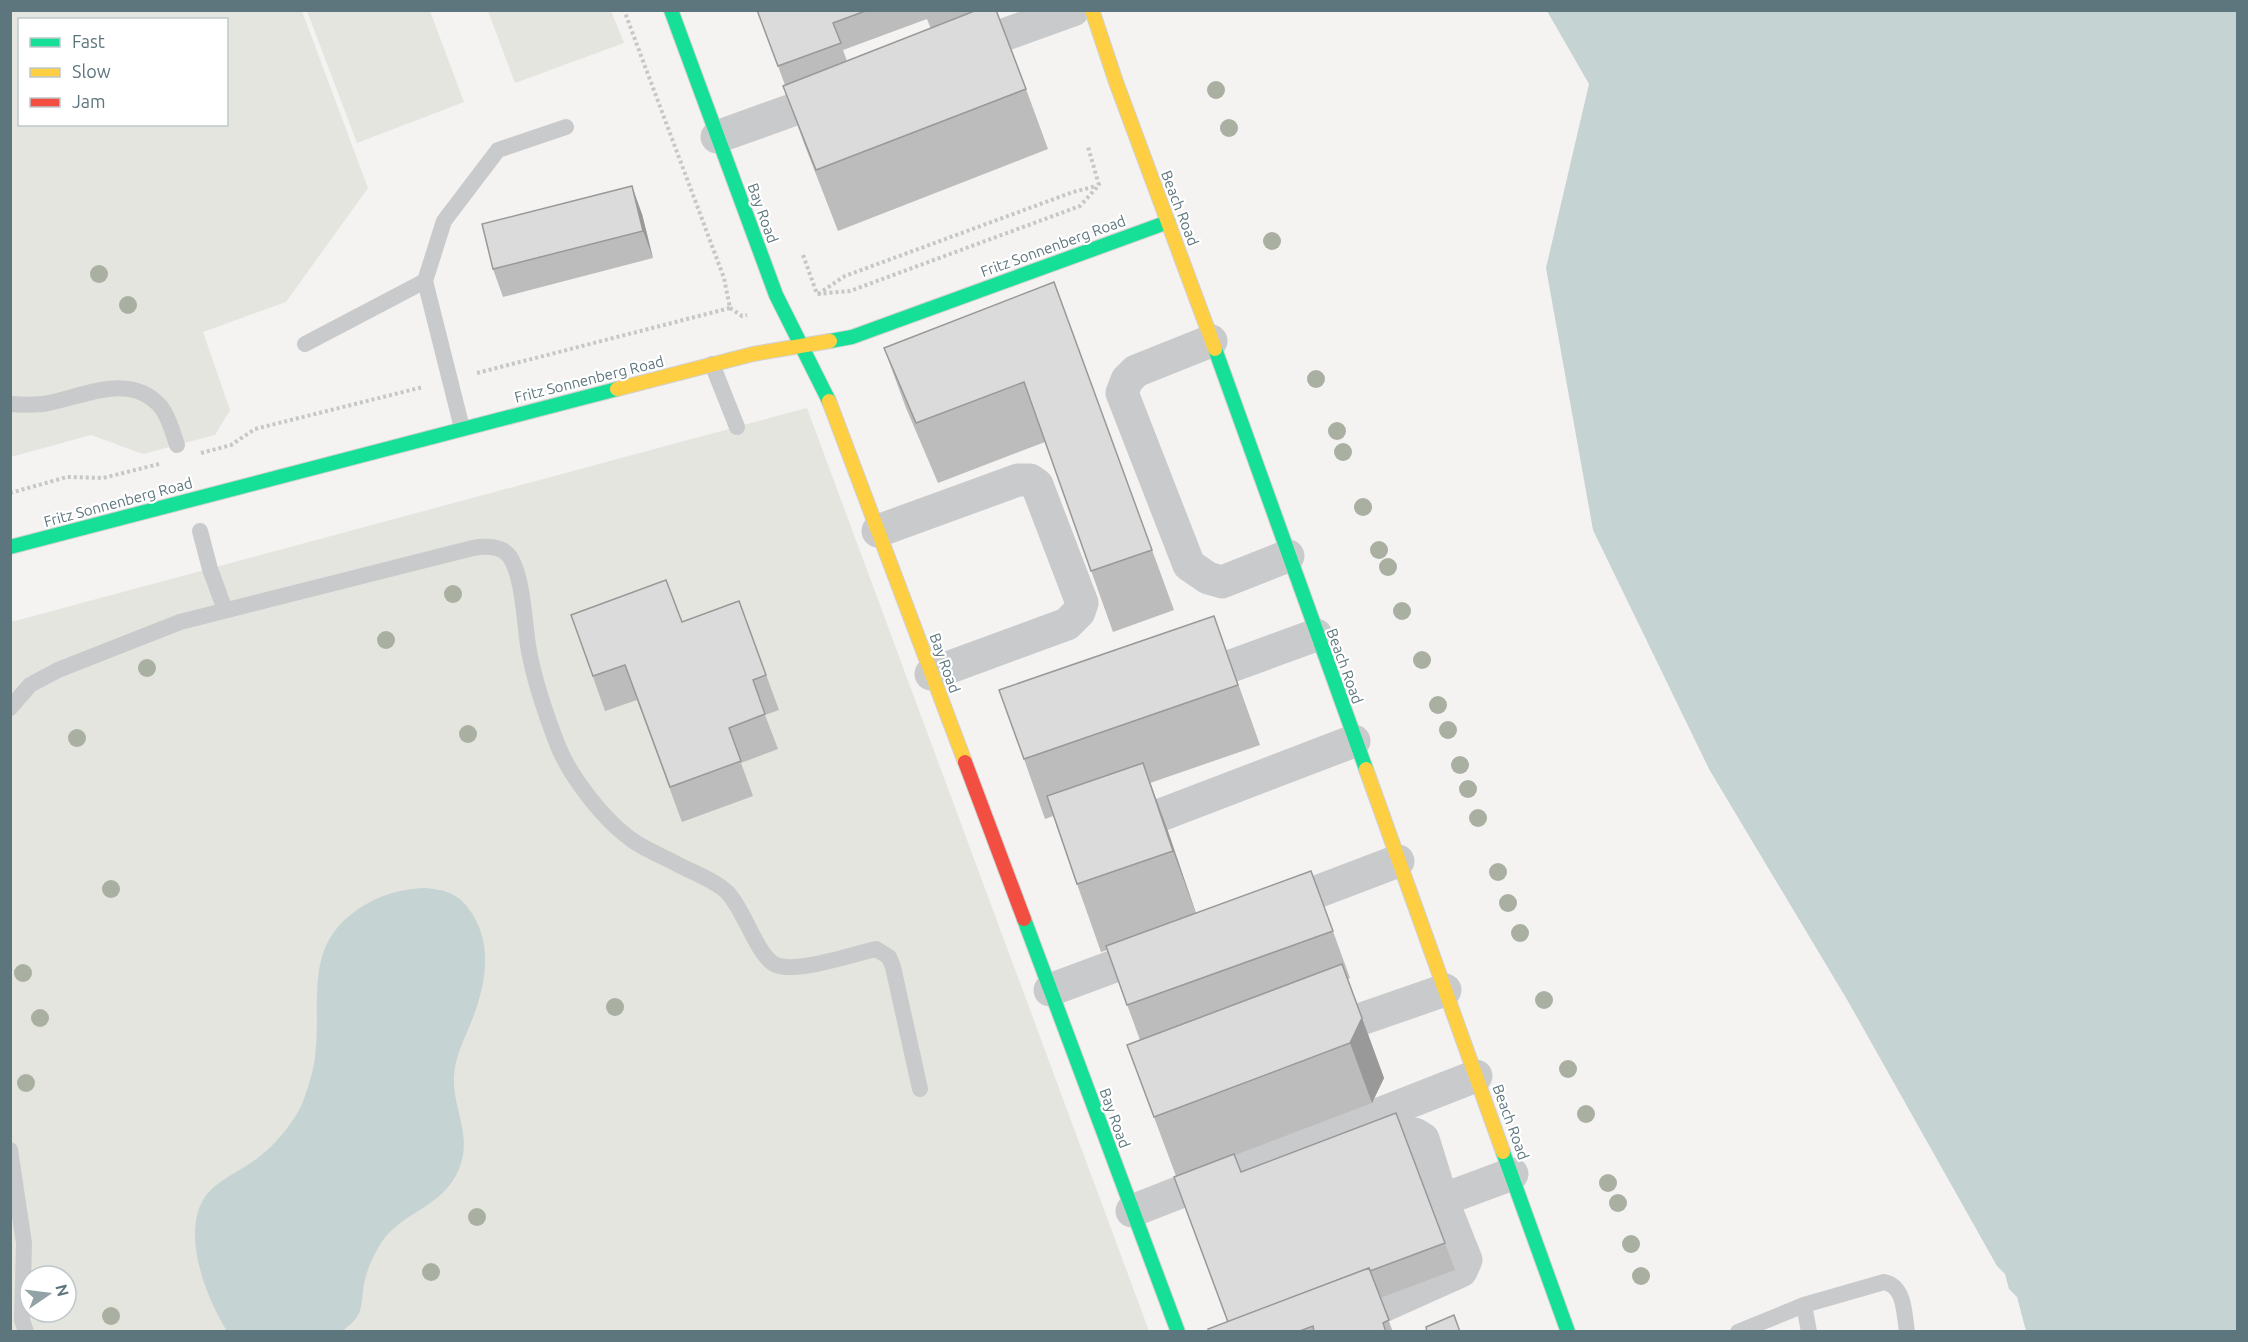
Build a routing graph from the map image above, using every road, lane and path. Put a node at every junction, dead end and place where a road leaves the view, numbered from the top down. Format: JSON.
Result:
{"nodes":[{"id":1,"x":670,"y":10,"type":"edge"},
{"id":2,"x":1073,"y":10,"type":"edge"},
{"id":3,"x":1092,"y":10,"type":"edge"},
{"id":4,"x":932,"y":60,"type":"edge"},
{"id":5,"x":865,"y":84,"type":"edge"},
{"id":6,"x":566,"y":127,"type":"dead end"},
{"id":7,"x":717,"y":136,"type":"junction"},
{"id":8,"x":1089,"y":147,"type":"dead end"},
{"id":9,"x":1099,"y":185,"type":"junction"},
{"id":10,"x":1168,"y":222,"type":"junction"},
{"id":11,"x":803,"y":255,"type":"dead end"},
{"id":12,"x":425,"y":281,"type":"junction"},
{"id":13,"x":817,"y":294,"type":"junction"},
{"id":14,"x":730,"y":308,"type":"dead end"},
{"id":15,"x":754,"y":314,"type":"dead end"},
{"id":16,"x":1210,"y":340,"type":"junction"},
{"id":17,"x":304,"y":344,"type":"dead end"},
{"id":18,"x":801,"y":346,"type":"junction"},
{"id":19,"x":712,"y":364,"type":"junction"},
{"id":20,"x":10,"y":404,"type":"edge"},
{"id":21,"x":737,"y":427,"type":"dead end"},
{"id":22,"x":462,"y":428,"type":"junction"},
{"id":23,"x":177,"y":445,"type":"dead end"},
{"id":24,"x":200,"y":531,"type":"dead end"},
{"id":25,"x":878,"y":531,"type":"junction"},
{"id":26,"x":10,"y":547,"type":"edge"},
{"id":27,"x":1288,"y":556,"type":"junction"},
{"id":28,"x":225,"y":610,"type":"junction"},
{"id":29,"x":1316,"y":635,"type":"junction"},
{"id":30,"x":931,"y":674,"type":"junction"},
{"id":31,"x":1160,"y":692,"type":"edge"},
{"id":32,"x":10,"y":708,"type":"edge"},
{"id":33,"x":1354,"y":741,"type":"junction"},
{"id":34,"x":1158,"y":816,"type":"edge"},
{"id":35,"x":1398,"y":861,"type":"junction"},
{"id":36,"x":1249,"y":917,"type":"edge"},
{"id":37,"x":1182,"y":941,"type":"edge"},
{"id":38,"x":1050,"y":990,"type":"junction"},
{"id":39,"x":1445,"y":990,"type":"junction"},
{"id":40,"x":1289,"y":1044,"type":"edge"},
{"id":41,"x":1476,"y":1076,"type":"junction"},
{"id":42,"x":920,"y":1089,"type":"dead end"},
{"id":43,"x":10,"y":1150,"type":"edge"},
{"id":44,"x":1512,"y":1174,"type":"junction"},
{"id":45,"x":1263,"y":1185,"type":"edge"},
{"id":46,"x":1442,"y":1200,"type":"junction"},
{"id":47,"x":1132,"y":1210,"type":"junction"},
{"id":48,"x":1803,"y":1305,"type":"junction"},
{"id":49,"x":26,"y":1332,"type":"edge"},
{"id":50,"x":1178,"y":1332,"type":"edge"},
{"id":51,"x":1317,"y":1332,"type":"edge"},
{"id":52,"x":1568,"y":1332,"type":"edge"},
{"id":53,"x":1738,"y":1332,"type":"edge"},
{"id":54,"x":1809,"y":1332,"type":"edge"},
{"id":55,"x":1907,"y":1332,"type":"edge"}],
"edges":[{"from":1,"to":7,"type":"street","name":"Bay Road"},
{"from":2,"to":4,"type":"street"},
{"from":3,"to":10,"type":"street","name":"Beach Road"},
{"from":5,"to":7,"type":"street"},
{"from":6,"to":12,"type":"lane"},
{"from":7,"to":18,"type":"street","name":"Bay Road"},
{"from":8,"to":9,"type":"path"},
{"from":9,"to":13,"type":"path"},
{"from":9,"to":13,"type":"path"},
{"from":10,"to":16,"type":"street","name":"Beach Road"},
{"from":10,"to":18,"type":"street","name":"Fritz Sonnenberg Road"},
{"from":11,"to":13,"type":"path"},
{"from":12,"to":17,"type":"lane"},
{"from":12,"to":22,"type":"lane"},
{"from":14,"to":15,"type":"path"},
{"from":16,"to":27,"type":"street","name":"Beach Road"},
{"from":16,"to":27,"type":"street"},
{"from":18,"to":19,"type":"street","name":"Fritz Sonnenberg Road"},
{"from":18,"to":25,"type":"street","name":"Bay Road"},
{"from":19,"to":21,"type":"lane"},
{"from":19,"to":22,"type":"street","name":"Fritz Sonnenberg Road"},
{"from":20,"to":23,"type":"lane"},
{"from":22,"to":26,"type":"street","name":"Fritz Sonnenberg Road"},
{"from":24,"to":28,"type":"lane"},
{"from":25,"to":30,"type":"street","name":"Bay Road"},
{"from":25,"to":30,"type":"street"},
{"from":27,"to":29,"type":"street","name":"Beach Road"},
{"from":28,"to":32,"type":"lane"},
{"from":28,"to":42,"type":"lane"},
{"from":29,"to":31,"type":"street"},
{"from":29,"to":33,"type":"street","name":"Beach Road"},
{"from":30,"to":38,"type":"street","name":"Bay Road"},
{"from":33,"to":34,"type":"street"},
{"from":33,"to":35,"type":"street","name":"Beach Road"},
{"from":35,"to":36,"type":"street"},
{"from":35,"to":39,"type":"street","name":"Beach Road"},
{"from":37,"to":38,"type":"street"},
{"from":38,"to":47,"type":"street","name":"Bay Road"},
{"from":39,"to":40,"type":"street"},
{"from":39,"to":41,"type":"street","name":"Beach Road"},
{"from":41,"to":44,"type":"street","name":"Beach Road"},
{"from":41,"to":47,"type":"street"},
{"from":43,"to":49,"type":"lane"},
{"from":44,"to":46,"type":"street"},
{"from":44,"to":52,"type":"street","name":"Beach Road"},
{"from":45,"to":46,"type":"street"},
{"from":46,"to":51,"type":"street"},
{"from":47,"to":50,"type":"street","name":"Bay Road"},
{"from":48,"to":53,"type":"lane"},
{"from":48,"to":54,"type":"lane"},
{"from":48,"to":55,"type":"lane"}]}
